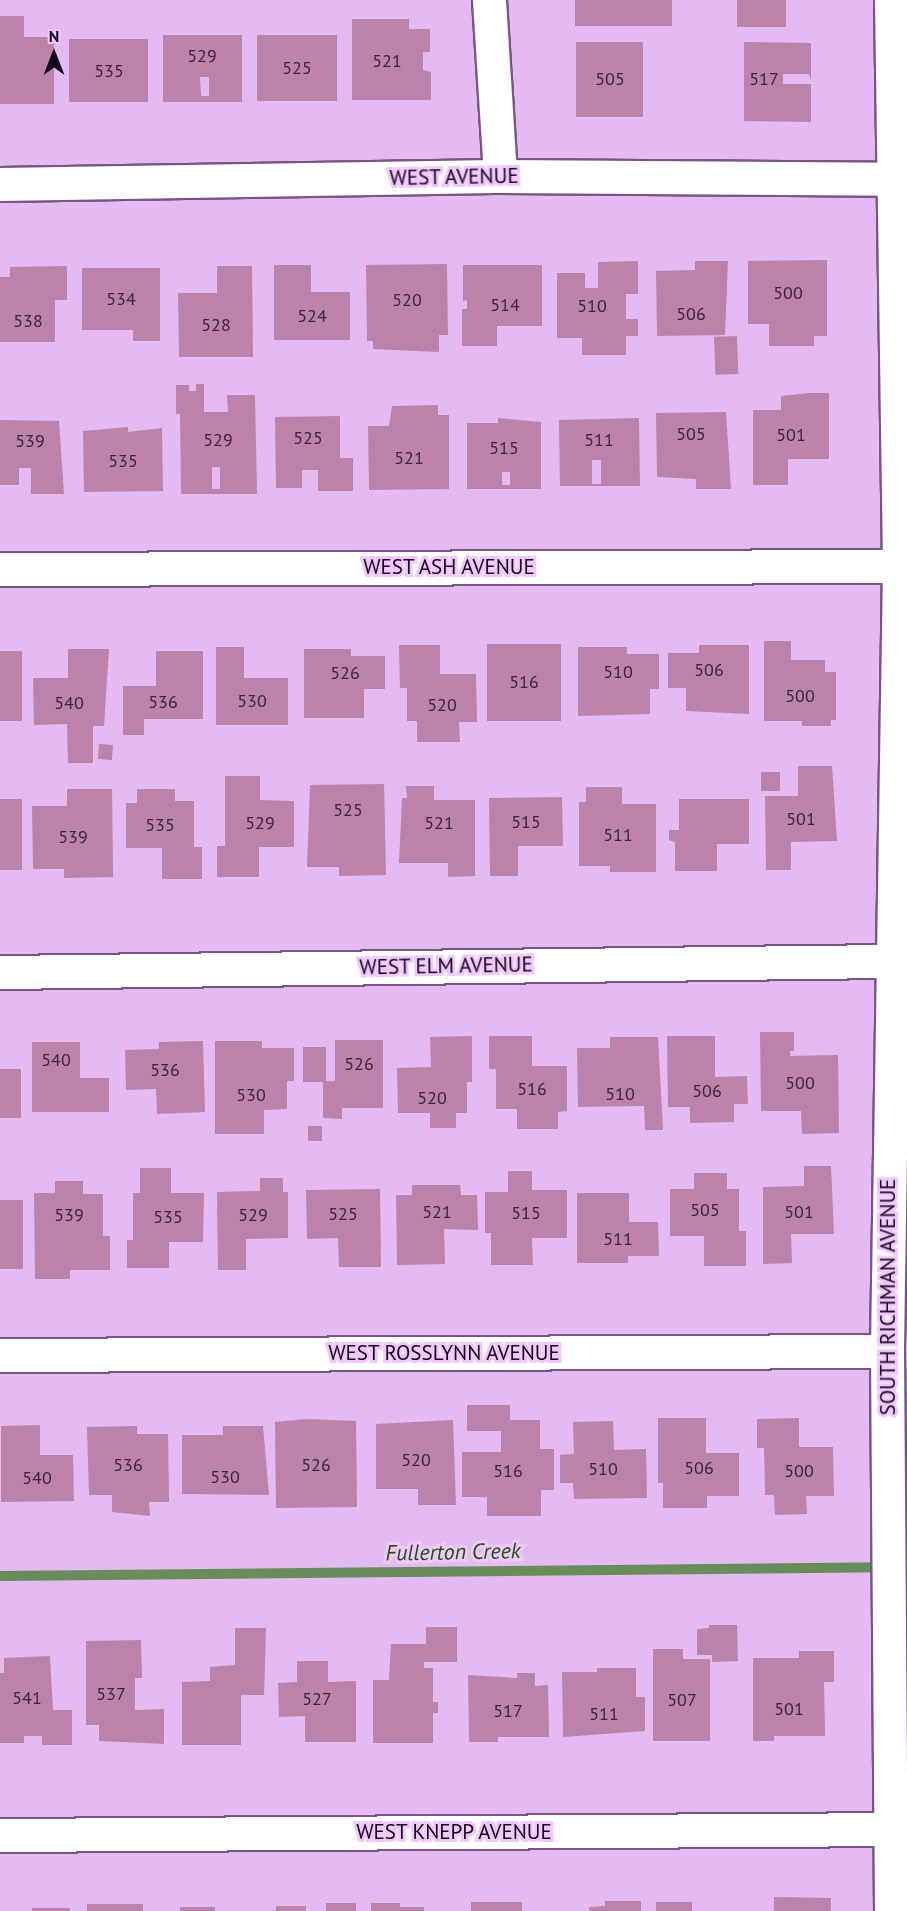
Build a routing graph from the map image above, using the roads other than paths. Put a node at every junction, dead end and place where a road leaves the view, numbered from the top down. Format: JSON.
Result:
{"nodes":[{"id":1,"x":489,"y":0,"type":"edge"},
{"id":2,"x":891,"y":0,"type":"edge"},
{"id":3,"x":899,"y":55,"type":"edge"},
{"id":4,"x":500,"y":176,"type":"junction"},
{"id":5,"x":899,"y":181,"type":"edge"},
{"id":6,"x":0,"y":184,"type":"edge"},
{"id":7,"x":901,"y":545,"type":"edge"},
{"id":8,"x":0,"y":569,"type":"edge"},
{"id":9,"x":892,"y":961,"type":"junction"},
{"id":10,"x":0,"y":972,"type":"edge"},
{"id":11,"x":899,"y":1124,"type":"edge"},
{"id":12,"x":898,"y":1178,"type":"edge"},
{"id":13,"x":887,"y":1351,"type":"junction"},
{"id":14,"x":0,"y":1355,"type":"edge"},
{"id":15,"x":897,"y":1463,"type":"edge"},
{"id":16,"x":899,"y":1829,"type":"edge"},
{"id":17,"x":0,"y":1835,"type":"edge"},
{"id":18,"x":891,"y":1911,"type":"edge"}],
"edges":[{"from":1,"to":4,"type":"street"},
{"from":2,"to":3,"type":"street","name":"SOUTH RICHMAN AVENUE"},
{"from":3,"to":5,"type":"street","name":"SOUTH RICHMAN AVENUE"},
{"from":4,"to":5,"type":"street","name":"WEST AVENUE"},
{"from":4,"to":6,"type":"street","name":"WEST AVENUE"},
{"from":5,"to":7,"type":"street","name":"SOUTH RICHMAN AVENUE"},
{"from":7,"to":8,"type":"street","name":"WEST ASH AVENUE"},
{"from":7,"to":9,"type":"street","name":"SOUTH RICHMAN AVENUE"},
{"from":9,"to":10,"type":"street","name":"WEST ELM AVENUE"},
{"from":9,"to":11,"type":"street","name":"SOUTH RICHMAN AVENUE"},
{"from":11,"to":12,"type":"street","name":"SOUTH RICHMAN AVENUE"},
{"from":12,"to":13,"type":"street","name":"SOUTH RICHMAN AVENUE"},
{"from":13,"to":14,"type":"street","name":"WEST ROSSLYNN AVENUE"},
{"from":13,"to":15,"type":"street","name":"SOUTH RICHMAN AVENUE"},
{"from":15,"to":16,"type":"street","name":"SOUTH RICHMAN AVENUE"},
{"from":16,"to":17,"type":"street","name":"WEST KNEPP AVENUE"},
{"from":16,"to":18,"type":"street","name":"SOUTH RICHMAN AVENUE"}]}
